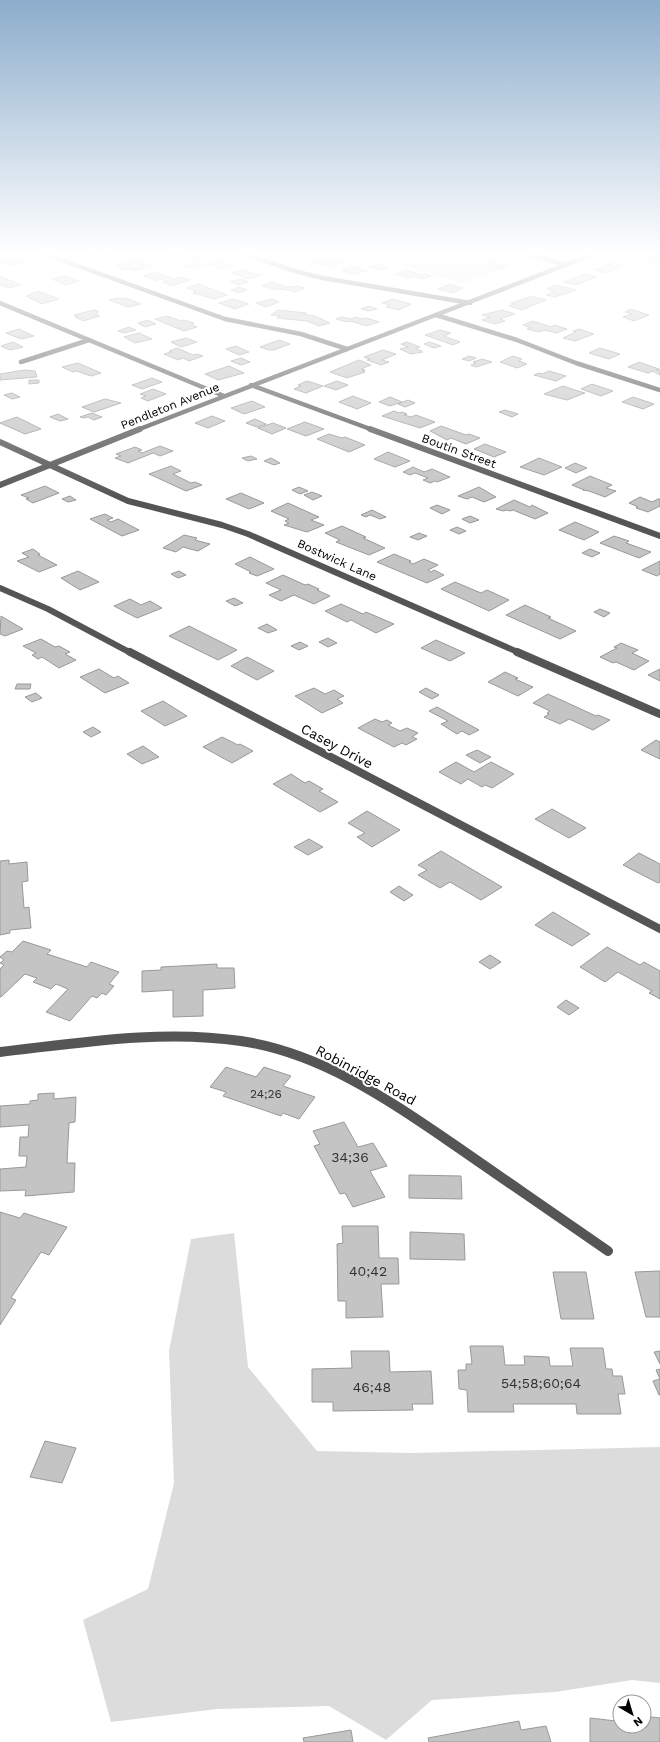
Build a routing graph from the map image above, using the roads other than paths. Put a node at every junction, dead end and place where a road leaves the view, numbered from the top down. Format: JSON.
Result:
{"nodes":[{"id":1,"x":78,"y":335,"type":"edge"},
{"id":2,"x":305,"y":335,"type":"edge"},
{"id":3,"x":383,"y":335,"type":"edge"},
{"id":4,"x":502,"y":335,"type":"edge"},
{"id":5,"x":89,"y":340,"type":"junction"},
{"id":6,"x":347,"y":349,"type":"junction"},
{"id":7,"x":21,"y":362,"type":"dead end"},
{"id":8,"x":250,"y":385,"type":"junction"},
{"id":9,"x":660,"y":390,"type":"edge"},
{"id":10,"x":224,"y":396,"type":"junction"},
{"id":11,"x":0,"y":442,"type":"edge"},
{"id":12,"x":48,"y":465,"type":"junction"},
{"id":13,"x":0,"y":484,"type":"edge"},
{"id":14,"x":660,"y":536,"type":"edge"},
{"id":15,"x":0,"y":588,"type":"edge"},
{"id":16,"x":660,"y":714,"type":"edge"},
{"id":17,"x":660,"y":929,"type":"edge"},
{"id":18,"x":0,"y":1052,"type":"edge"},
{"id":19,"x":608,"y":1251,"type":"dead end"}],
"edges":[{"from":1,"to":5,"type":"street"},
{"from":2,"to":6,"type":"street"},
{"from":3,"to":6,"type":"street","name":"Pendleton Avenue"},
{"from":4,"to":9,"type":"street"},
{"from":5,"to":7,"type":"street"},
{"from":5,"to":10,"type":"street"},
{"from":6,"to":8,"type":"street","name":"Pendleton Avenue"},
{"from":8,"to":10,"type":"street","name":"Pendleton Avenue"},
{"from":8,"to":14,"type":"street","name":"Boutin Street"},
{"from":10,"to":12,"type":"street","name":"Pendleton Avenue"},
{"from":11,"to":12,"type":"street","name":"Bostwick Lane"},
{"from":12,"to":13,"type":"street","name":"Pendleton Avenue"},
{"from":12,"to":16,"type":"street","name":"Bostwick Lane"},
{"from":15,"to":17,"type":"street","name":"Casey Drive"},
{"from":18,"to":19,"type":"street","name":"Robinridge Road"}]}
